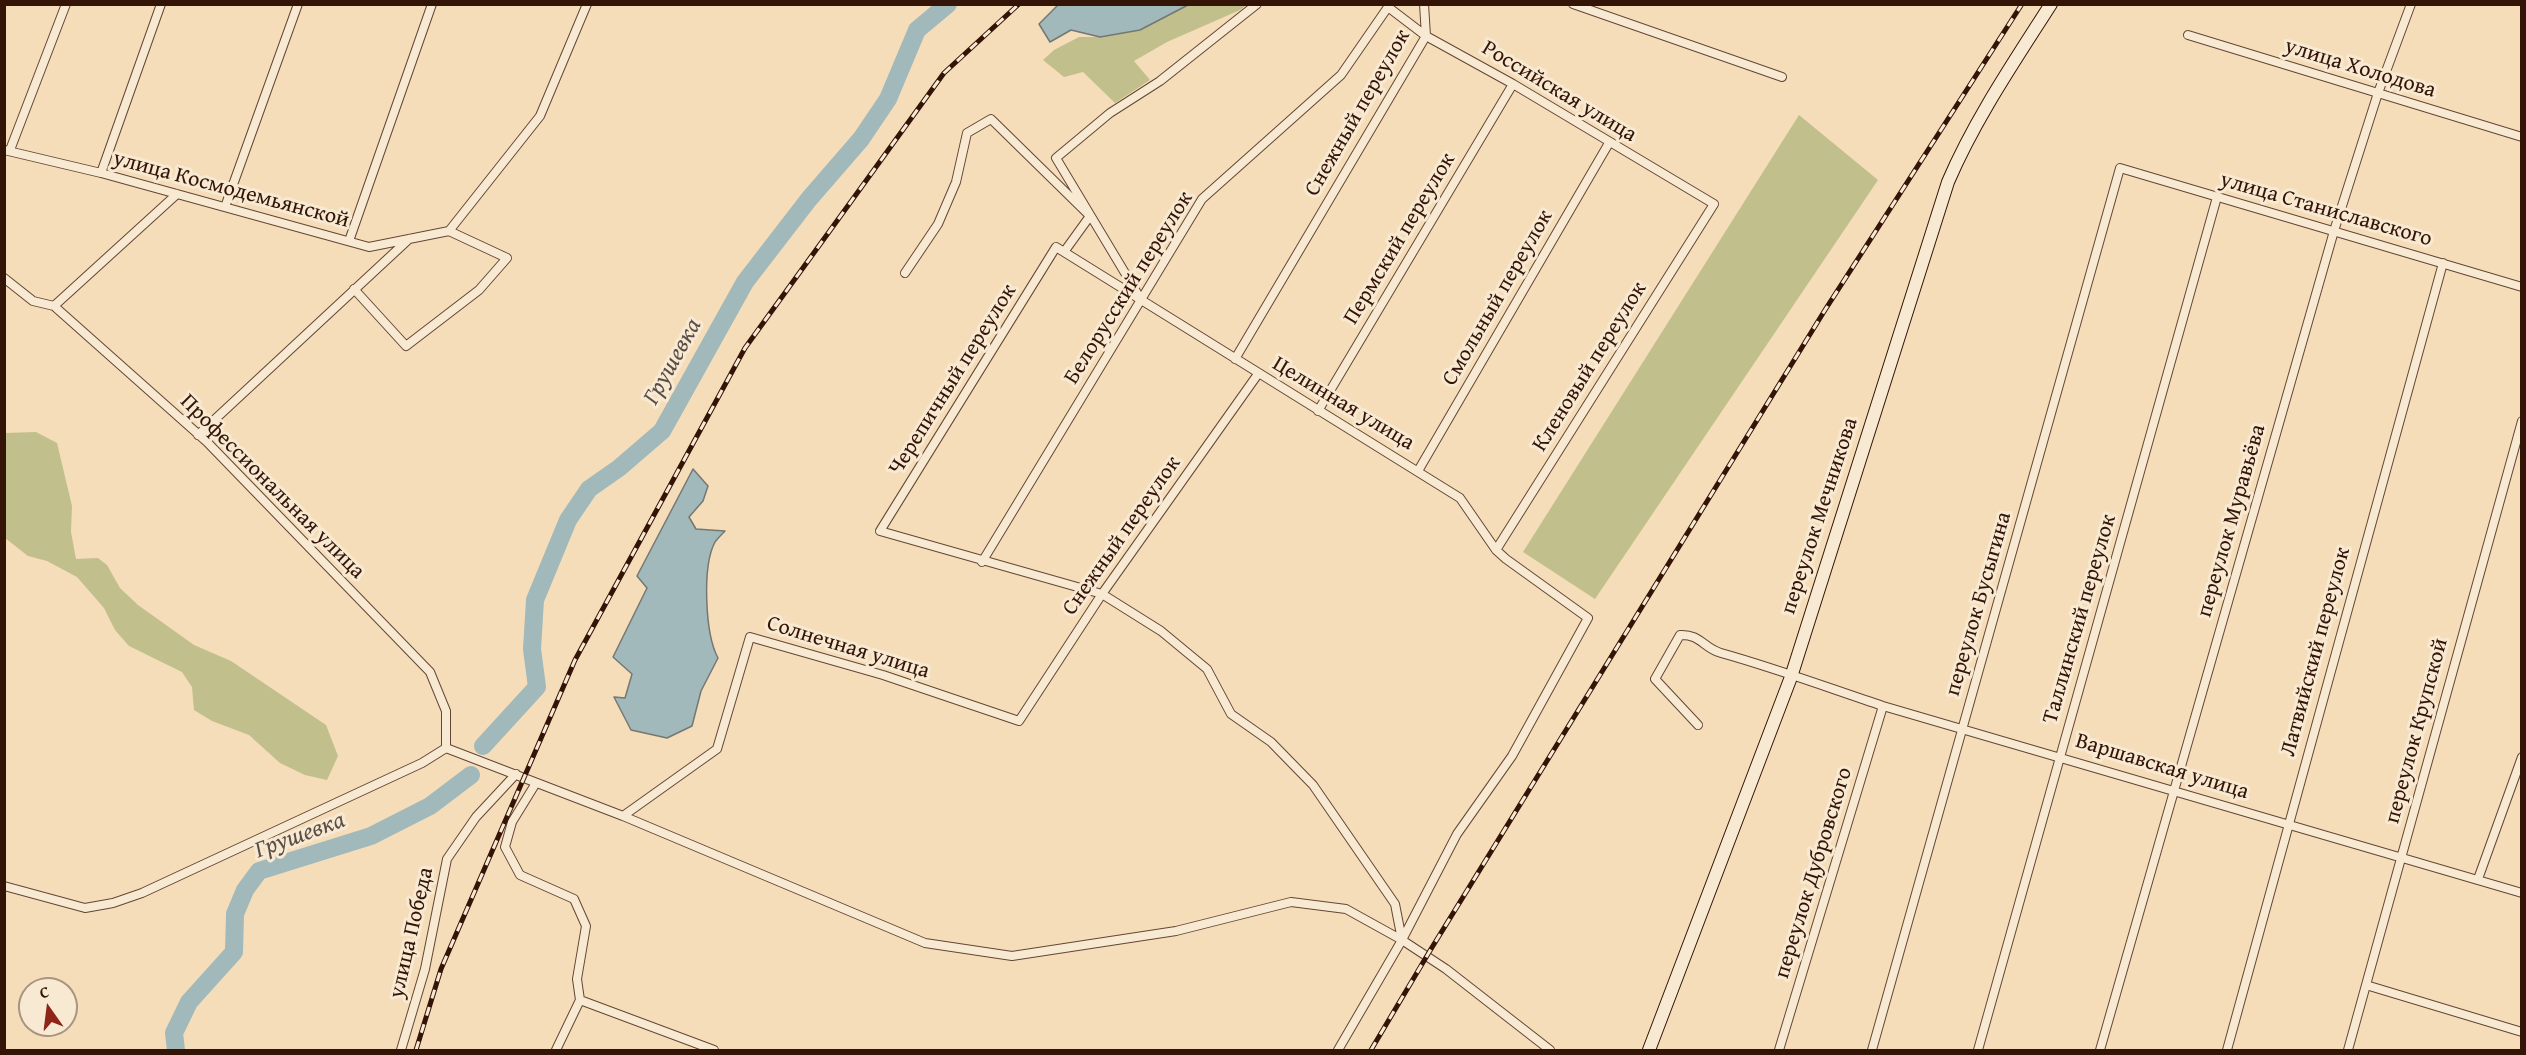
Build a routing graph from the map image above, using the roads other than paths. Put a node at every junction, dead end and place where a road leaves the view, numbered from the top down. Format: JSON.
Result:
{"nodes":[{"id":1,"x":66,"y":4,"type":"edge"},
{"id":2,"x":161,"y":4,"type":"edge"},
{"id":3,"x":298,"y":4,"type":"edge"},
{"id":4,"x":432,"y":4,"type":"edge"},
{"id":5,"x":587,"y":4,"type":"edge"},
{"id":6,"x":1257,"y":4,"type":"edge"},
{"id":7,"x":1424,"y":4,"type":"edge"},
{"id":8,"x":1573,"y":4,"type":"edge"},
{"id":9,"x":2051,"y":4,"type":"edge"},
{"id":10,"x":2410,"y":4,"type":"edge"},
{"id":11,"x":1388,"y":7,"type":"joint"},
{"id":12,"x":2188,"y":35,"type":"dead end"},
{"id":13,"x":1426,"y":36,"type":"junction"},
{"id":14,"x":1782,"y":77,"type":"dead end"},
{"id":15,"x":1513,"y":84,"type":"junction"},
{"id":16,"x":2378,"y":93,"type":"junction"},
{"id":17,"x":2522,"y":137,"type":"edge"},
{"id":18,"x":1609,"y":143,"type":"junction"},
{"id":19,"x":7,"y":150,"type":"edge"},
{"id":20,"x":2120,"y":168,"type":"joint"},
{"id":21,"x":100,"y":173,"type":"junction"},
{"id":22,"x":177,"y":194,"type":"junction"},
{"id":23,"x":2217,"y":197,"type":"junction"},
{"id":24,"x":1714,"y":204,"type":"joint"},
{"id":25,"x":225,"y":207,"type":"junction"},
{"id":26,"x":1090,"y":216,"type":"junction"},
{"id":27,"x":448,"y":231,"type":"junction"},
{"id":28,"x":2334,"y":231,"type":"junction"},
{"id":29,"x":409,"y":239,"type":"junction"},
{"id":30,"x":349,"y":241,"type":"junction"},
{"id":31,"x":1056,"y":247,"type":"joint"},
{"id":32,"x":1065,"y":252,"type":"junction"},
{"id":33,"x":2443,"y":263,"type":"junction"},
{"id":34,"x":905,"y":273,"type":"dead end"},
{"id":35,"x":4,"y":278,"type":"edge"},
{"id":36,"x":2522,"y":287,"type":"edge"},
{"id":37,"x":354,"y":290,"type":"junction"},
{"id":38,"x":1141,"y":301,"type":"junction"},
{"id":39,"x":54,"y":306,"type":"junction"},
{"id":40,"x":1234,"y":359,"type":"junction"},
{"id":41,"x":1258,"y":374,"type":"junction"},
{"id":42,"x":1318,"y":411,"type":"junction"},
{"id":43,"x":2522,"y":421,"type":"edge"},
{"id":44,"x":198,"y":435,"type":"junction"},
{"id":45,"x":1418,"y":471,"type":"junction"},
{"id":46,"x":1496,"y":550,"type":"junction"},
{"id":47,"x":982,"y":562,"type":"junction"},
{"id":48,"x":1102,"y":594,"type":"junction"},
{"id":49,"x":1791,"y":676,"type":"junction"},
{"id":50,"x":1883,"y":706,"type":"junction"},
{"id":51,"x":1019,"y":721,"type":"joint"},
{"id":52,"x":1698,"y":725,"type":"dead end"},
{"id":53,"x":1962,"y":729,"type":"junction"},
{"id":54,"x":446,"y":748,"type":"junction"},
{"id":55,"x":2060,"y":756,"type":"junction"},
{"id":56,"x":2522,"y":757,"type":"edge"},
{"id":57,"x":516,"y":774,"type":"junction"},
{"id":58,"x":536,"y":783,"type":"junction"},
{"id":59,"x":2173,"y":790,"type":"junction"},
{"id":60,"x":623,"y":816,"type":"junction"},
{"id":61,"x":2288,"y":824,"type":"junction"},
{"id":62,"x":2401,"y":857,"type":"junction"},
{"id":63,"x":2478,"y":879,"type":"junction"},
{"id":64,"x":4,"y":885,"type":"edge"},
{"id":65,"x":2522,"y":892,"type":"edge"},
{"id":66,"x":1402,"y":940,"type":"junction"},
{"id":67,"x":2366,"y":985,"type":"junction"},
{"id":68,"x":580,"y":1000,"type":"junction"},
{"id":69,"x":2522,"y":1032,"type":"edge"},
{"id":70,"x":400,"y":1050,"type":"edge"},
{"id":71,"x":556,"y":1050,"type":"edge"},
{"id":72,"x":714,"y":1050,"type":"edge"},
{"id":73,"x":1338,"y":1050,"type":"edge"},
{"id":74,"x":1550,"y":1050,"type":"edge"},
{"id":75,"x":1649,"y":1050,"type":"edge"},
{"id":76,"x":1779,"y":1050,"type":"edge"},
{"id":77,"x":1872,"y":1050,"type":"edge"},
{"id":78,"x":1978,"y":1050,"type":"edge"},
{"id":79,"x":2100,"y":1050,"type":"edge"},
{"id":80,"x":2227,"y":1050,"type":"edge"},
{"id":81,"x":2348,"y":1050,"type":"edge"}],
"edges":[{"from":1,"to":19,"type":"street"},
{"from":2,"to":21,"type":"street"},
{"from":3,"to":25,"type":"street"},
{"from":4,"to":30,"type":"street"},
{"from":5,"to":27,"type":"street"},
{"from":6,"to":26,"type":"street"},
{"from":7,"to":13,"type":"street","name":"Снежный переулок"},
{"from":8,"to":14,"type":"street"},
{"from":9,"to":49,"type":"street","name":"переулок Мечникова"},
{"from":10,"to":16,"type":"street","name":"переулок Муравьёва"},
{"from":11,"to":13,"type":"street","name":"Российская улица"},
{"from":11,"to":38,"type":"street","name":"Белорусский переулок"},
{"from":12,"to":16,"type":"street","name":"улица Холодова"},
{"from":13,"to":15,"type":"street","name":"Российская улица"},
{"from":13,"to":40,"type":"street","name":"Снежный переулок"},
{"from":15,"to":18,"type":"street","name":"Российская улица"},
{"from":15,"to":42,"type":"street","name":"Пермский переулок"},
{"from":16,"to":17,"type":"street","name":"улица Холодова"},
{"from":16,"to":28,"type":"street","name":"переулок Муравьёва"},
{"from":18,"to":24,"type":"street","name":"Российская улица"},
{"from":18,"to":45,"type":"street","name":"Смольный переулок"},
{"from":19,"to":21,"type":"street","name":"улица Космодемьянской"},
{"from":20,"to":23,"type":"street","name":"улица Станиславского"},
{"from":20,"to":53,"type":"street","name":"переулок Бусыгина"},
{"from":21,"to":22,"type":"street","name":"улица Космодемьянской"},
{"from":22,"to":25,"type":"street","name":"улица Космодемьянской"},
{"from":22,"to":39,"type":"street"},
{"from":23,"to":28,"type":"street","name":"улица Станиславского"},
{"from":23,"to":55,"type":"street","name":"Таллинский переулок"},
{"from":24,"to":46,"type":"street","name":"Кленовый переулок"},
{"from":25,"to":30,"type":"street","name":"улица Космодемьянской"},
{"from":26,"to":32,"type":"street"},
{"from":26,"to":34,"type":"street"},
{"from":26,"to":38,"type":"street"},
{"from":27,"to":29,"type":"street","name":"улица Космодемьянской"},
{"from":27,"to":37,"type":"street"},
{"from":28,"to":33,"type":"street","name":"улица Станиславского"},
{"from":28,"to":59,"type":"street","name":"переулок Муравьёва"},
{"from":29,"to":30,"type":"street","name":"улица Космодемьянской"},
{"from":29,"to":37,"type":"street"},
{"from":31,"to":32,"type":"street","name":"Целинная улица"},
{"from":31,"to":47,"type":"street","name":"Черепичный переулок"},
{"from":32,"to":38,"type":"street","name":"Целинная улица"},
{"from":33,"to":36,"type":"street","name":"улица Станиславского"},
{"from":33,"to":61,"type":"street","name":"Латвийский переулок"},
{"from":35,"to":39,"type":"street","name":"Профессиональная улица"},
{"from":37,"to":44,"type":"street"},
{"from":38,"to":40,"type":"street","name":"Целинная улица"},
{"from":38,"to":47,"type":"street","name":"Белорусский переулок"},
{"from":39,"to":44,"type":"street","name":"Профессиональная улица"},
{"from":40,"to":41,"type":"street","name":"Целинная улица"},
{"from":41,"to":42,"type":"street","name":"Целинная улица"},
{"from":41,"to":48,"type":"street","name":"Снежный переулок"},
{"from":42,"to":45,"type":"street","name":"Целинная улица"},
{"from":43,"to":62,"type":"street","name":"переулок Крупской"},
{"from":44,"to":54,"type":"street","name":"Профессиональная улица"},
{"from":45,"to":46,"type":"street","name":"Целинная улица"},
{"from":46,"to":66,"type":"street","name":"Целинная улица"},
{"from":47,"to":48,"type":"street"},
{"from":48,"to":51,"type":"street","name":"Снежный переулок"},
{"from":48,"to":66,"type":"street"},
{"from":49,"to":50,"type":"street","name":"Варшавская улица"},
{"from":49,"to":52,"type":"street","name":"Варшавская улица"},
{"from":49,"to":75,"type":"street","name":"переулок Мечникова"},
{"from":50,"to":53,"type":"street","name":"Варшавская улица"},
{"from":50,"to":76,"type":"street","name":"переулок Дубровского"},
{"from":51,"to":60,"type":"street","name":"Солнечная улица"},
{"from":53,"to":55,"type":"street","name":"Варшавская улица"},
{"from":53,"to":77,"type":"street","name":"переулок Бусыгина"},
{"from":54,"to":57,"type":"street"},
{"from":54,"to":64,"type":"street"},
{"from":55,"to":59,"type":"street","name":"Варшавская улица"},
{"from":55,"to":78,"type":"street","name":"Таллинский переулок"},
{"from":56,"to":63,"type":"street"},
{"from":57,"to":58,"type":"street"},
{"from":57,"to":70,"type":"street","name":"улица Победа"},
{"from":58,"to":60,"type":"street"},
{"from":58,"to":68,"type":"street"},
{"from":59,"to":61,"type":"street","name":"Варшавская улица"},
{"from":59,"to":79,"type":"street","name":"переулок Муравьёва"},
{"from":60,"to":66,"type":"street"},
{"from":61,"to":62,"type":"street","name":"Варшавская улица"},
{"from":61,"to":80,"type":"street","name":"Латвийский переулок"},
{"from":62,"to":63,"type":"street","name":"Варшавская улица"},
{"from":62,"to":67,"type":"street","name":"переулок Крупской"},
{"from":63,"to":65,"type":"street","name":"Варшавская улица"},
{"from":66,"to":73,"type":"street"},
{"from":66,"to":74,"type":"street"},
{"from":67,"to":69,"type":"street"},
{"from":67,"to":81,"type":"street","name":"переулок Крупской"},
{"from":68,"to":71,"type":"street"},
{"from":68,"to":72,"type":"street"}]}
